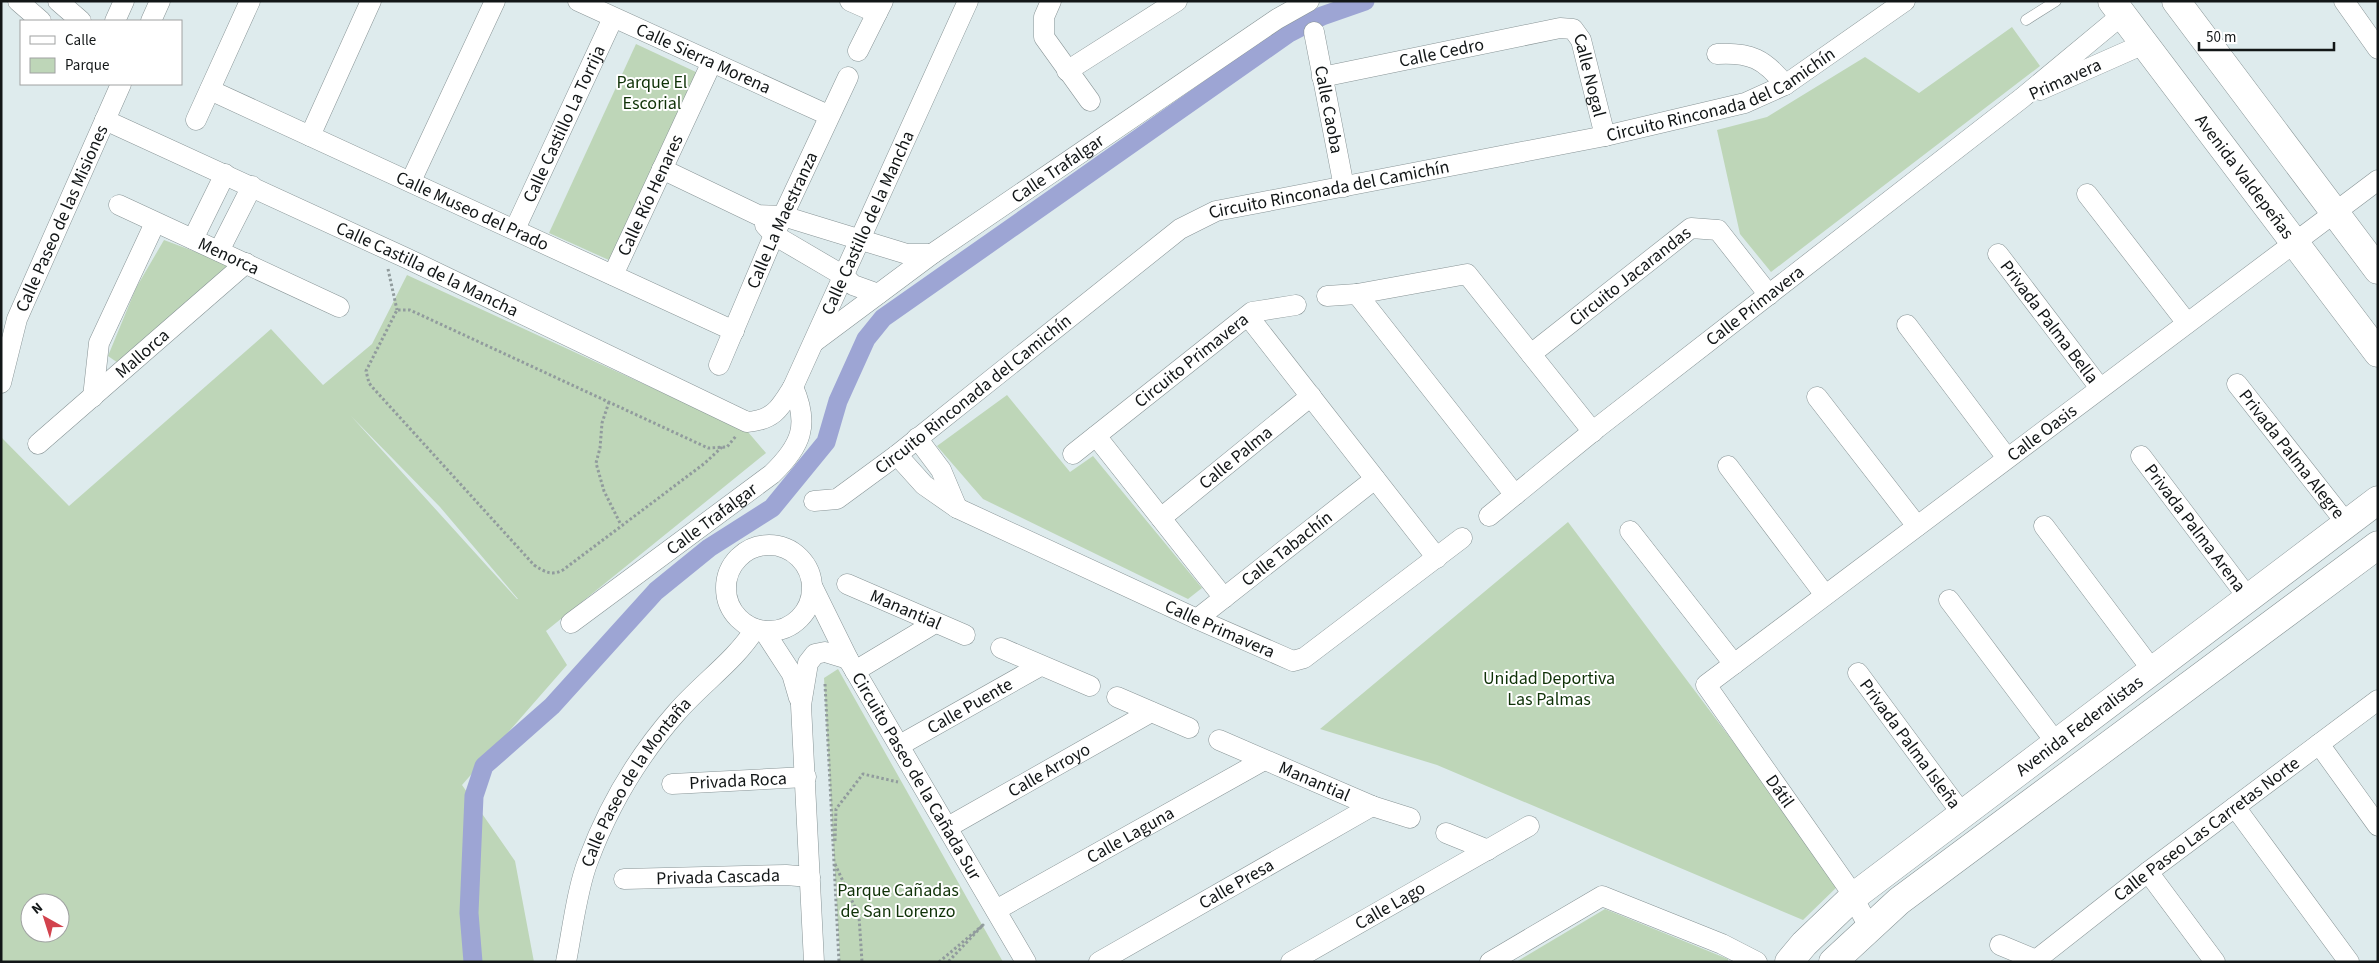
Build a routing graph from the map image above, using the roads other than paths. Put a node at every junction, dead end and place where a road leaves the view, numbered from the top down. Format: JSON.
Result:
{"nodes":[{"id":1,"x":18,"y":1,"type":"edge"},
{"id":2,"x":58,"y":1,"type":"edge"},
{"id":3,"x":124,"y":1,"type":"edge"},
{"id":4,"x":160,"y":1,"type":"edge"},
{"id":5,"x":250,"y":1,"type":"edge"},
{"id":6,"x":371,"y":1,"type":"edge"},
{"id":7,"x":495,"y":1,"type":"edge"},
{"id":8,"x":578,"y":1,"type":"edge"},
{"id":9,"x":850,"y":1,"type":"edge"},
{"id":10,"x":968,"y":1,"type":"edge"},
{"id":11,"x":1051,"y":1,"type":"edge"},
{"id":12,"x":1177,"y":1,"type":"edge"},
{"id":13,"x":1309,"y":1,"type":"edge"},
{"id":14,"x":1905,"y":1,"type":"edge"},
{"id":15,"x":2056,"y":1,"type":"edge"},
{"id":16,"x":2176,"y":1,"type":"edge"},
{"id":17,"x":2344,"y":1,"type":"edge"},
{"id":18,"x":880,"y":7,"type":"edge"},
{"id":19,"x":2117,"y":8,"type":"edge"},
{"id":20,"x":613,"y":18,"type":"junction"},
{"id":21,"x":40,"y":20,"type":"edge"},
{"id":22,"x":80,"y":20,"type":"edge"},
{"id":23,"x":115,"y":20,"type":"edge"},
{"id":24,"x":151,"y":20,"type":"edge"},
{"id":25,"x":2026,"y":20,"type":"dead end"},
{"id":26,"x":1560,"y":28,"type":"joint"},
{"id":27,"x":1314,"y":32,"type":"dead end"},
{"id":28,"x":2144,"y":44,"type":"junction"},
{"id":29,"x":2378,"y":49,"type":"edge"},
{"id":30,"x":858,"y":51,"type":"dead end"},
{"id":31,"x":1717,"y":54,"type":"dead end"},
{"id":32,"x":712,"y":62,"type":"junction"},
{"id":33,"x":1067,"y":71,"type":"junction"},
{"id":34,"x":848,"y":77,"type":"dead end"},
{"id":35,"x":1322,"y":77,"type":"junction"},
{"id":36,"x":1785,"y":85,"type":"junction"},
{"id":37,"x":114,"y":88,"type":"edge"},
{"id":38,"x":210,"y":90,"type":"junction"},
{"id":39,"x":2022,"y":98,"type":"junction"},
{"id":40,"x":1090,"y":101,"type":"dead end"},
{"id":41,"x":828,"y":115,"type":"junction"},
{"id":42,"x":105,"y":120,"type":"junction"},
{"id":43,"x":196,"y":120,"type":"dead end"},
{"id":44,"x":310,"y":136,"type":"junction"},
{"id":45,"x":1605,"y":136,"type":"junction"},
{"id":46,"x":662,"y":169,"type":"junction"},
{"id":47,"x":225,"y":174,"type":"junction"},
{"id":48,"x":2378,"y":180,"type":"edge"},
{"id":49,"x":410,"y":181,"type":"junction"},
{"id":50,"x":252,"y":186,"type":"junction"},
{"id":51,"x":1344,"y":187,"type":"junction"},
{"id":52,"x":2088,"y":194,"type":"dead end"},
{"id":53,"x":119,"y":205,"type":"dead end"},
{"id":54,"x":2334,"y":213,"type":"junction"},
{"id":55,"x":758,"y":215,"type":"junction"},
{"id":56,"x":783,"y":216,"type":"junction"},
{"id":57,"x":155,"y":223,"type":"junction"},
{"id":58,"x":515,"y":230,"type":"junction"},
{"id":59,"x":774,"y":235,"type":"junction"},
{"id":60,"x":193,"y":239,"type":"junction"},
{"id":61,"x":861,"y":239,"type":"junction"},
{"id":62,"x":2295,"y":242,"type":"junction"},
{"id":63,"x":219,"y":251,"type":"junction"},
{"id":64,"x":932,"y":254,"type":"junction"},
{"id":65,"x":1998,"y":254,"type":"dead end"},
{"id":66,"x":246,"y":263,"type":"junction"},
{"id":67,"x":2378,"y":270,"type":"edge"},
{"id":68,"x":613,"y":275,"type":"junction"},
{"id":69,"x":844,"y":276,"type":"junction"},
{"id":70,"x":878,"y":294,"type":"junction"},
{"id":71,"x":1357,"y":294,"type":"junction"},
{"id":72,"x":1769,"y":295,"type":"junction"},
{"id":73,"x":1327,"y":296,"type":"dead end"},
{"id":74,"x":1296,"y":305,"type":"dead end"},
{"id":75,"x":339,"y":306,"type":"dead end"},
{"id":76,"x":1248,"y":316,"type":"junction"},
{"id":77,"x":2187,"y":323,"type":"junction"},
{"id":78,"x":1907,"y":325,"type":"dead end"},
{"id":79,"x":734,"y":331,"type":"junction"},
{"id":80,"x":811,"y":345,"type":"junction"},
{"id":81,"x":2378,"y":353,"type":"edge"},
{"id":82,"x":1531,"y":354,"type":"junction"},
{"id":83,"x":719,"y":365,"type":"dead end"},
{"id":84,"x":1,"y":383,"type":"edge"},
{"id":85,"x":2237,"y":384,"type":"dead end"},
{"id":86,"x":793,"y":387,"type":"junction"},
{"id":87,"x":2100,"y":388,"type":"junction"},
{"id":88,"x":1311,"y":396,"type":"junction"},
{"id":89,"x":93,"y":397,"type":"junction"},
{"id":90,"x":1816,"y":397,"type":"dead end"},
{"id":91,"x":747,"y":422,"type":"joint"},
{"id":92,"x":1593,"y":432,"type":"junction"},
{"id":93,"x":1096,"y":436,"type":"junction"},
{"id":94,"x":917,"y":438,"type":"junction"},
{"id":95,"x":38,"y":444,"type":"dead end"},
{"id":96,"x":897,"y":454,"type":"junction"},
{"id":97,"x":1074,"y":454,"type":"dead end"},
{"id":98,"x":2141,"y":456,"type":"dead end"},
{"id":99,"x":2007,"y":458,"type":"junction"},
{"id":100,"x":1728,"y":466,"type":"dead end"},
{"id":101,"x":1375,"y":479,"type":"junction"},
{"id":102,"x":1515,"y":495,"type":"junction"},
{"id":103,"x":2378,"y":500,"type":"edge"},
{"id":104,"x":814,"y":501,"type":"dead end"},
{"id":105,"x":957,"y":508,"type":"junction"},
{"id":106,"x":1489,"y":516,"type":"dead end"},
{"id":107,"x":1161,"y":518,"type":"junction"},
{"id":108,"x":2347,"y":524,"type":"junction"},
{"id":109,"x":1917,"y":526,"type":"junction"},
{"id":110,"x":2044,"y":526,"type":"dead end"},
{"id":111,"x":1630,"y":531,"type":"dead end"},
{"id":112,"x":1462,"y":538,"type":"dead end"},
{"id":113,"x":2378,"y":545,"type":"edge"},
{"id":114,"x":1437,"y":558,"type":"junction"},
{"id":115,"x":847,"y":584,"type":"dead end"},
{"id":116,"x":812,"y":588,"type":"junction"},
{"id":117,"x":1825,"y":594,"type":"junction"},
{"id":118,"x":1224,"y":598,"type":"junction"},
{"id":119,"x":2249,"y":599,"type":"junction"},
{"id":120,"x":1949,"y":600,"type":"dead end"},
{"id":121,"x":1197,"y":619,"type":"junction"},
{"id":122,"x":571,"y":623,"type":"dead end"},
{"id":123,"x":935,"y":624,"type":"junction"},
{"id":124,"x":760,"y":630,"type":"junction"},
{"id":125,"x":965,"y":635,"type":"dead end"},
{"id":126,"x":1001,"y":648,"type":"dead end"},
{"id":127,"x":1734,"y":664,"type":"junction"},
{"id":128,"x":852,"y":665,"type":"junction"},
{"id":129,"x":1040,"y":666,"type":"junction"},
{"id":130,"x":2153,"y":671,"type":"junction"},
{"id":131,"x":1858,"y":673,"type":"dead end"},
{"id":132,"x":1706,"y":685,"type":"joint"},
{"id":133,"x":1090,"y":686,"type":"dead end"},
{"id":134,"x":1117,"y":697,"type":"dead end"},
{"id":135,"x":2378,"y":700,"type":"edge"},
{"id":136,"x":801,"y":705,"type":"junction"},
{"id":137,"x":1151,"y":712,"type":"junction"},
{"id":138,"x":1188,"y":728,"type":"dead end"},
{"id":139,"x":1219,"y":740,"type":"dead end"},
{"id":140,"x":2057,"y":744,"type":"junction"},
{"id":141,"x":2319,"y":744,"type":"junction"},
{"id":142,"x":900,"y":745,"type":"junction"},
{"id":143,"x":1264,"y":760,"type":"junction"},
{"id":144,"x":806,"y":777,"type":"junction"},
{"id":145,"x":672,"y":784,"type":"dead end"},
{"id":146,"x":1372,"y":806,"type":"junction"},
{"id":147,"x":2235,"y":807,"type":"junction"},
{"id":148,"x":1963,"y":815,"type":"junction"},
{"id":149,"x":1410,"y":818,"type":"dead end"},
{"id":150,"x":1529,"y":826,"type":"dead end"},
{"id":151,"x":2378,"y":826,"type":"edge"},
{"id":152,"x":948,"y":827,"type":"junction"},
{"id":153,"x":1446,"y":833,"type":"dead end"},
{"id":154,"x":1488,"y":850,"type":"junction"},
{"id":155,"x":2148,"y":872,"type":"junction"},
{"id":156,"x":810,"y":877,"type":"junction"},
{"id":157,"x":624,"y":878,"type":"dead end"},
{"id":158,"x":1853,"y":897,"type":"junction"},
{"id":159,"x":987,"y":913,"type":"junction"},
{"id":160,"x":1869,"y":927,"type":"junction"},
{"id":161,"x":2000,"y":945,"type":"dead end"},
{"id":162,"x":2038,"y":961,"type":"edge"},
{"id":163,"x":566,"y":962,"type":"edge"},
{"id":164,"x":814,"y":962,"type":"edge"},
{"id":165,"x":1026,"y":962,"type":"edge"},
{"id":166,"x":1099,"y":962,"type":"edge"},
{"id":167,"x":1291,"y":962,"type":"edge"},
{"id":168,"x":1490,"y":962,"type":"edge"},
{"id":169,"x":1757,"y":962,"type":"edge"},
{"id":170,"x":1789,"y":962,"type":"edge"},
{"id":171,"x":1833,"y":962,"type":"edge"},
{"id":172,"x":2215,"y":962,"type":"edge"},
{"id":173,"x":2349,"y":962,"type":"edge"}],
"edges":[{"from":1,"to":21,"type":"street"},
{"from":2,"to":22,"type":"street"},
{"from":3,"to":23,"type":"street"},
{"from":4,"to":24,"type":"street"},
{"from":5,"to":38,"type":"street"},
{"from":6,"to":44,"type":"street"},
{"from":7,"to":49,"type":"street"},
{"from":8,"to":20,"type":"street","name":"Calle Sierra Morena"},
{"from":9,"to":18,"type":"street"},
{"from":10,"to":61,"type":"street","name":"Calle Castillo de la Mancha"},
{"from":11,"to":33,"type":"street"},
{"from":12,"to":33,"type":"street"},
{"from":13,"to":64,"type":"street","name":"Calle Trafalgar"},
{"from":14,"to":36,"type":"street","name":"Circuito Rinconada del Camichín"},
{"from":15,"to":25,"type":"lane"},
{"from":16,"to":54,"type":"street"},
{"from":17,"to":29,"type":"street"},
{"from":18,"to":30,"type":"street"},
{"from":19,"to":28,"type":"street","name":"Avenida Valdepeñas"},
{"from":19,"to":39,"type":"street","name":"Primavera"},
{"from":20,"to":32,"type":"street","name":"Calle Sierra Morena"},
{"from":20,"to":58,"type":"street","name":"Calle Castillo La Torrija"},
{"from":26,"to":35,"type":"street","name":"Calle Cedro"},
{"from":26,"to":45,"type":"street","name":"Calle Nogal"},
{"from":27,"to":35,"type":"street","name":"Calle Caoba"},
{"from":28,"to":39,"type":"street","name":"Primavera"},
{"from":28,"to":62,"type":"street","name":"Avenida Valdepeñas"},
{"from":31,"to":36,"type":"street"},
{"from":32,"to":41,"type":"street","name":"Calle Sierra Morena"},
{"from":32,"to":46,"type":"street","name":"Calle Río Henares"},
{"from":33,"to":40,"type":"street"},
{"from":34,"to":41,"type":"street","name":"Calle La Maestranza"},
{"from":35,"to":51,"type":"street","name":"Calle Caoba"},
{"from":36,"to":45,"type":"street","name":"Circuito Rinconada del Camichín"},
{"from":37,"to":42,"type":"street","name":"Calle Paseo de las Misiones"},
{"from":38,"to":43,"type":"street"},
{"from":38,"to":44,"type":"street","name":"Calle Museo del Prado"},
{"from":39,"to":72,"type":"street","name":"Calle Primavera"},
{"from":41,"to":56,"type":"street","name":"Calle La Maestranza"},
{"from":42,"to":47,"type":"street","name":"Calle Castilla de la Mancha"},
{"from":42,"to":84,"type":"street","name":"Calle Paseo de las Misiones"},
{"from":44,"to":49,"type":"street","name":"Calle Museo del Prado"},
{"from":45,"to":51,"type":"street","name":"Circuito Rinconada del Camichín"},
{"from":46,"to":55,"type":"street"},
{"from":46,"to":68,"type":"street","name":"Calle Río Henares"},
{"from":47,"to":50,"type":"street","name":"Calle Castilla de la Mancha"},
{"from":47,"to":60,"type":"street"},
{"from":48,"to":54,"type":"street","name":"Calle Oasis"},
{"from":49,"to":58,"type":"street","name":"Calle Museo del Prado"},
{"from":50,"to":63,"type":"street"},
{"from":50,"to":91,"type":"street","name":"Calle Castilla de la Mancha"},
{"from":51,"to":94,"type":"street","name":"Circuito Rinconada del Camichín"},
{"from":52,"to":77,"type":"street"},
{"from":53,"to":57,"type":"street","name":"Menorca"},
{"from":54,"to":62,"type":"street","name":"Calle Oasis"},
{"from":54,"to":67,"type":"street"},
{"from":55,"to":56,"type":"street"},
{"from":55,"to":59,"type":"street"},
{"from":56,"to":59,"type":"street","name":"Calle La Maestranza"},
{"from":56,"to":61,"type":"street"},
{"from":57,"to":60,"type":"street","name":"Menorca"},
{"from":57,"to":89,"type":"street"},
{"from":58,"to":68,"type":"street","name":"Calle Museo del Prado"},
{"from":59,"to":69,"type":"street"},
{"from":59,"to":79,"type":"street","name":"Calle La Maestranza"},
{"from":60,"to":63,"type":"street","name":"Menorca"},
{"from":61,"to":64,"type":"street"},
{"from":61,"to":69,"type":"street","name":"Calle Castillo de la Mancha"},
{"from":62,"to":77,"type":"street","name":"Calle Oasis"},
{"from":62,"to":81,"type":"street","name":"Avenida Valdepeñas"},
{"from":63,"to":66,"type":"street","name":"Menorca"},
{"from":64,"to":70,"type":"street","name":"Calle Trafalgar"},
{"from":65,"to":87,"type":"street","name":"Privada Palma Bella"},
{"from":66,"to":75,"type":"street","name":"Menorca"},
{"from":66,"to":89,"type":"street","name":"Mallorca"},
{"from":68,"to":79,"type":"street","name":"Calle Museo del Prado"},
{"from":69,"to":70,"type":"street"},
{"from":69,"to":80,"type":"street","name":"Calle Castillo de la Mancha"},
{"from":70,"to":80,"type":"street","name":"Calle Trafalgar"},
{"from":71,"to":73,"type":"street"},
{"from":71,"to":82,"type":"street"},
{"from":71,"to":102,"type":"street"},
{"from":72,"to":82,"type":"street","name":"Circuito Jacarandas"},
{"from":72,"to":92,"type":"street","name":"Calle Primavera"},
{"from":74,"to":76,"type":"street","name":"Circuito Primavera"},
{"from":76,"to":88,"type":"street"},
{"from":76,"to":93,"type":"street","name":"Circuito Primavera"},
{"from":77,"to":87,"type":"street","name":"Calle Oasis"},
{"from":78,"to":99,"type":"street"},
{"from":79,"to":83,"type":"street","name":"Calle La Maestranza"},
{"from":80,"to":86,"type":"street","name":"Calle Castillo de la Mancha"},
{"from":82,"to":92,"type":"street"},
{"from":85,"to":108,"type":"street","name":"Privada Palma Alegre"},
{"from":86,"to":91,"type":"street","name":"Calle Castillo de la Mancha"},
{"from":86,"to":122,"type":"street","name":"Calle Trafalgar"},
{"from":87,"to":99,"type":"street","name":"Calle Oasis"},
{"from":88,"to":101,"type":"street"},
{"from":88,"to":107,"type":"street","name":"Calle Palma"},
{"from":89,"to":95,"type":"street","name":"Mallorca"},
{"from":90,"to":109,"type":"street"},
{"from":92,"to":102,"type":"street","name":"Calle Primavera"},
{"from":93,"to":97,"type":"street","name":"Circuito Primavera"},
{"from":93,"to":107,"type":"street"},
{"from":94,"to":96,"type":"street","name":"Circuito Rinconada del Camichín"},
{"from":94,"to":105,"type":"street"},
{"from":96,"to":104,"type":"street","name":"Circuito Rinconada del Camichín"},
{"from":96,"to":105,"type":"street","name":"Calle Primavera"},
{"from":98,"to":119,"type":"street","name":"Privada Palma Arena"},
{"from":99,"to":109,"type":"street","name":"Calle Oasis"},
{"from":100,"to":117,"type":"street"},
{"from":101,"to":114,"type":"street"},
{"from":101,"to":118,"type":"street","name":"Calle Tabachín"},
{"from":102,"to":106,"type":"street","name":"Calle Primavera"},
{"from":103,"to":108,"type":"street","name":"Avenida Federalistas"},
{"from":105,"to":121,"type":"street","name":"Calle Primavera"},
{"from":107,"to":118,"type":"street"},
{"from":108,"to":119,"type":"street","name":"Avenida Federalistas"},
{"from":109,"to":117,"type":"street","name":"Calle Oasis"},
{"from":110,"to":130,"type":"street"},
{"from":111,"to":127,"type":"street"},
{"from":112,"to":114,"type":"street","name":"Calle Primavera"},
{"from":113,"to":160,"type":"street","name":"Avenida Federalistas"},
{"from":114,"to":121,"type":"street","name":"Calle Primavera"},
{"from":115,"to":123,"type":"street","name":"Manantial"},
{"from":116,"to":124,"type":"street"},
{"from":116,"to":124,"type":"street"},
{"from":116,"to":128,"type":"street","name":"Circuito Paseo de la Cañada Sur"},
{"from":117,"to":127,"type":"street","name":"Calle Oasis"},
{"from":118,"to":121,"type":"street","name":"Calle Tabachín"},
{"from":119,"to":130,"type":"street","name":"Avenida Federalistas"},
{"from":120,"to":140,"type":"street"},
{"from":123,"to":125,"type":"street","name":"Manantial"},
{"from":123,"to":128,"type":"street"},
{"from":124,"to":136,"type":"street"},
{"from":124,"to":163,"type":"street","name":"Calle Paseo de la Montaña"},
{"from":126,"to":129,"type":"street"},
{"from":127,"to":132,"type":"street","name":"Calle Oasis"},
{"from":128,"to":136,"type":"street"},
{"from":128,"to":142,"type":"street","name":"Circuito Paseo de la Cañada Sur"},
{"from":129,"to":133,"type":"street"},
{"from":129,"to":142,"type":"street","name":"Calle Puente"},
{"from":130,"to":140,"type":"street","name":"Avenida Federalistas"},
{"from":131,"to":148,"type":"street","name":"Privada Palma Isleña"},
{"from":132,"to":158,"type":"street","name":"Dátil"},
{"from":134,"to":137,"type":"street"},
{"from":135,"to":141,"type":"street","name":"Calle Paseo Las Carretas Norte"},
{"from":136,"to":144,"type":"street"},
{"from":137,"to":138,"type":"street"},
{"from":137,"to":152,"type":"street","name":"Calle Arroyo"},
{"from":139,"to":143,"type":"street","name":"Manantial"},
{"from":140,"to":148,"type":"street","name":"Avenida Federalistas"},
{"from":141,"to":147,"type":"street","name":"Calle Paseo Las Carretas Norte"},
{"from":141,"to":151,"type":"street"},
{"from":142,"to":152,"type":"street","name":"Circuito Paseo de la Cañada Sur"},
{"from":143,"to":146,"type":"street","name":"Manantial"},
{"from":143,"to":159,"type":"street","name":"Calle Laguna"},
{"from":144,"to":145,"type":"street","name":"Privada Roca"},
{"from":144,"to":156,"type":"street"},
{"from":146,"to":149,"type":"street","name":"Manantial"},
{"from":146,"to":166,"type":"street","name":"Calle Presa"},
{"from":147,"to":155,"type":"street","name":"Calle Paseo Las Carretas Norte"},
{"from":147,"to":173,"type":"street"},
{"from":148,"to":158,"type":"street","name":"Avenida Federalistas"},
{"from":150,"to":154,"type":"street","name":"Calle Lago"},
{"from":152,"to":159,"type":"street","name":"Circuito Paseo de la Cañada Sur"},
{"from":153,"to":154,"type":"street"},
{"from":154,"to":167,"type":"street","name":"Calle Lago"},
{"from":155,"to":162,"type":"street","name":"Calle Paseo Las Carretas Norte"},
{"from":155,"to":172,"type":"street"},
{"from":156,"to":157,"type":"street","name":"Privada Cascada"},
{"from":156,"to":164,"type":"street"},
{"from":158,"to":160,"type":"street","name":"Dátil"},
{"from":158,"to":170,"type":"street","name":"Avenida Federalistas"},
{"from":159,"to":165,"type":"street","name":"Circuito Paseo de la Cañada Sur"},
{"from":160,"to":171,"type":"street","name":"Avenida Federalistas"},
{"from":161,"to":162,"type":"street"},
{"from":168,"to":169,"type":"street"}]}
